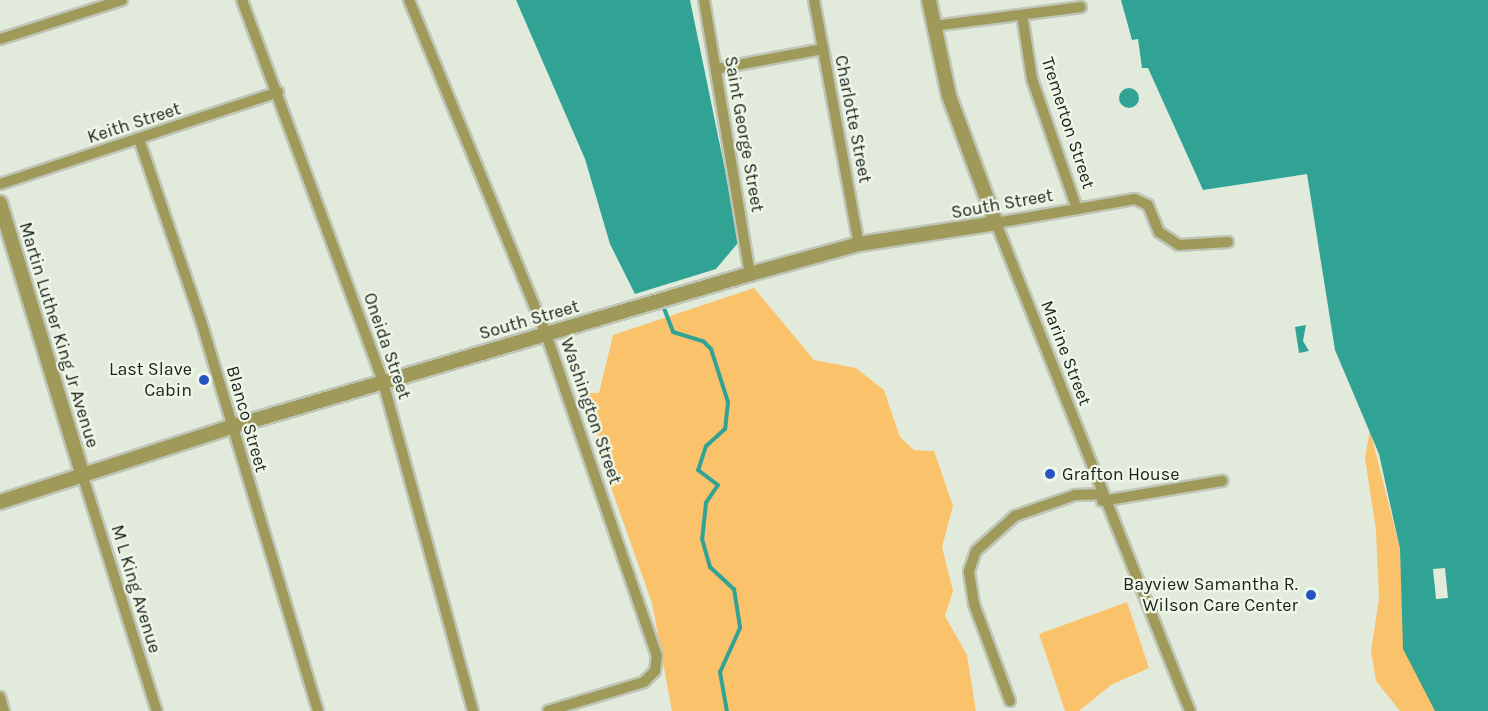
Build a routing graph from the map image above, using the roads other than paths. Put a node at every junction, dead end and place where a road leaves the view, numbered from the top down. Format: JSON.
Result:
{"nodes":[{"id":1,"x":122,"y":0,"type":"edge"},
{"id":2,"x":242,"y":0,"type":"edge"},
{"id":3,"x":409,"y":0,"type":"edge"},
{"id":4,"x":704,"y":0,"type":"edge"},
{"id":5,"x":814,"y":0,"type":"edge"},
{"id":6,"x":929,"y":0,"type":"edge"},
{"id":7,"x":1082,"y":7,"type":"dead end"},
{"id":8,"x":1022,"y":15,"type":"junction"},
{"id":9,"x":933,"y":26,"type":"junction"},
{"id":10,"x":0,"y":39,"type":"edge"},
{"id":11,"x":823,"y":50,"type":"junction"},
{"id":12,"x":716,"y":69,"type":"junction"},
{"id":13,"x":278,"y":92,"type":"junction"},
{"id":14,"x":139,"y":139,"type":"junction"},
{"id":15,"x":0,"y":184,"type":"edge"},
{"id":16,"x":0,"y":203,"type":"edge"},
{"id":17,"x":1076,"y":206,"type":"junction"},
{"id":18,"x":996,"y":224,"type":"junction"},
{"id":19,"x":1228,"y":242,"type":"dead end"},
{"id":20,"x":860,"y":244,"type":"junction"},
{"id":21,"x":750,"y":274,"type":"junction"},
{"id":22,"x":546,"y":334,"type":"junction"},
{"id":23,"x":383,"y":382,"type":"junction"},
{"id":24,"x":231,"y":427,"type":"junction"},
{"id":25,"x":83,"y":477,"type":"junction"},
{"id":26,"x":1222,"y":481,"type":"dead end"},
{"id":27,"x":1101,"y":497,"type":"junction"},
{"id":28,"x":0,"y":502,"type":"edge"},
{"id":29,"x":0,"y":697,"type":"edge"},
{"id":30,"x":1010,"y":701,"type":"dead end"},
{"id":31,"x":4,"y":711,"type":"edge"},
{"id":32,"x":157,"y":711,"type":"edge"},
{"id":33,"x":318,"y":711,"type":"edge"},
{"id":34,"x":473,"y":711,"type":"edge"},
{"id":35,"x":548,"y":711,"type":"edge"},
{"id":36,"x":1190,"y":711,"type":"edge"}],
"edges":[{"from":1,"to":10,"type":"street"},
{"from":2,"to":13,"type":"street","name":"Oneida Street"},
{"from":3,"to":22,"type":"street","name":"Washington Street"},
{"from":4,"to":12,"type":"street","name":"Saint George Street"},
{"from":5,"to":11,"type":"street","name":"Charlotte Street"},
{"from":6,"to":9,"type":"street","name":"Marine Street"},
{"from":7,"to":8,"type":"street"},
{"from":8,"to":9,"type":"street"},
{"from":8,"to":17,"type":"street","name":"Tremerton Street"},
{"from":9,"to":18,"type":"street","name":"Marine Street"},
{"from":11,"to":12,"type":"street"},
{"from":11,"to":20,"type":"street","name":"Charlotte Street"},
{"from":12,"to":21,"type":"street","name":"Saint George Street"},
{"from":13,"to":14,"type":"street","name":"Keith Street"},
{"from":13,"to":23,"type":"street","name":"Oneida Street"},
{"from":14,"to":15,"type":"street","name":"Keith Street"},
{"from":14,"to":24,"type":"street","name":"Blanco Street"},
{"from":16,"to":25,"type":"street","name":"Martin Luther King Jr Avenue"},
{"from":17,"to":18,"type":"street","name":"South Street"},
{"from":17,"to":19,"type":"street","name":"South Street"},
{"from":18,"to":20,"type":"street","name":"South Street"},
{"from":18,"to":27,"type":"street","name":"Marine Street"},
{"from":20,"to":21,"type":"street","name":"South Street"},
{"from":21,"to":22,"type":"street","name":"South Street"},
{"from":22,"to":23,"type":"street","name":"South Street"},
{"from":22,"to":35,"type":"street","name":"Washington Street"},
{"from":23,"to":24,"type":"street","name":"South Street"},
{"from":23,"to":34,"type":"street","name":"Oneida Street"},
{"from":24,"to":25,"type":"street","name":"South Street"},
{"from":24,"to":33,"type":"street","name":"Blanco Street"},
{"from":25,"to":28,"type":"street","name":"South Street"},
{"from":25,"to":32,"type":"street","name":"M L King Avenue"},
{"from":26,"to":27,"type":"street"},
{"from":27,"to":30,"type":"street"},
{"from":27,"to":36,"type":"street","name":"Marine Street"},
{"from":29,"to":31,"type":"street"}]}
